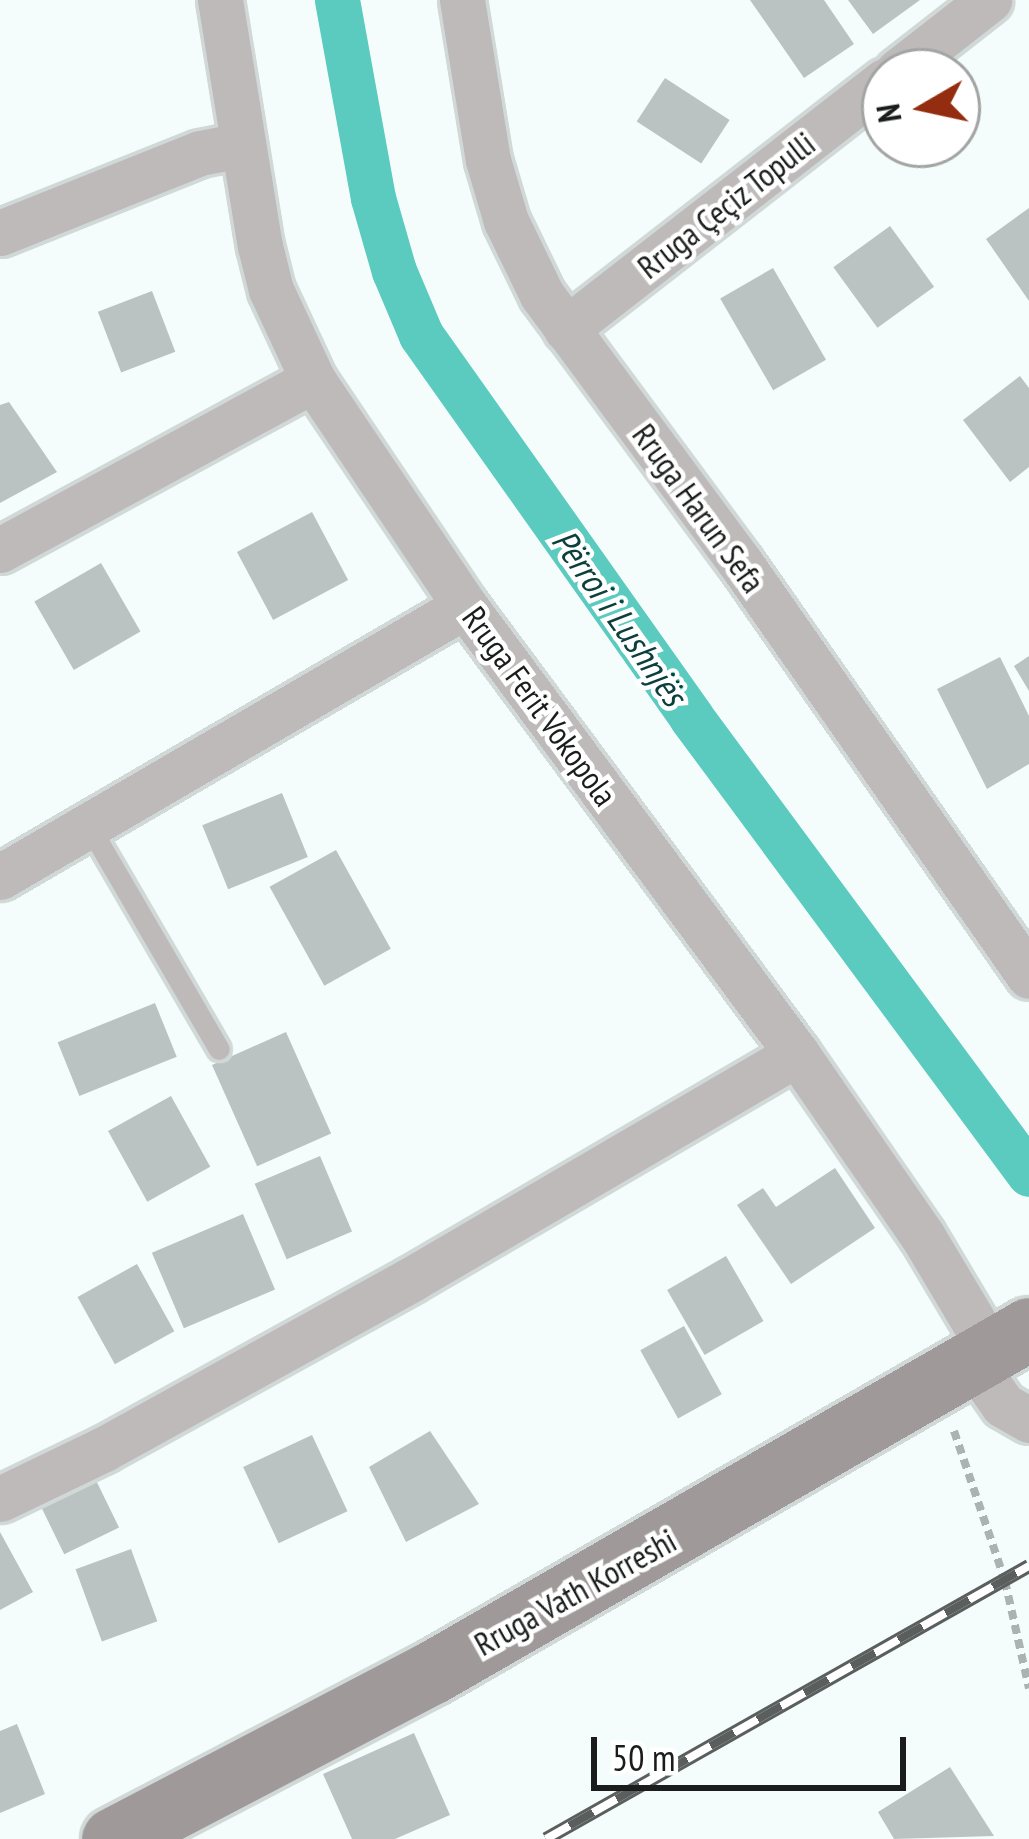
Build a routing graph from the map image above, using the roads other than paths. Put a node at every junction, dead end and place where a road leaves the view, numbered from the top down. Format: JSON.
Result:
{"nodes":[{"id":1,"x":220,"y":0,"type":"edge"},
{"id":2,"x":462,"y":0,"type":"edge"},
{"id":3,"x":989,"y":0,"type":"edge"},
{"id":4,"x":927,"y":48,"type":"edge"},
{"id":5,"x":861,"y":100,"type":"edge"},
{"id":6,"x":242,"y":145,"type":"junction"},
{"id":7,"x":0,"y":233,"type":"edge"},
{"id":8,"x":566,"y":329,"type":"junction"},
{"id":9,"x":313,"y":380,"type":"junction"},
{"id":10,"x":0,"y":550,"type":"edge"},
{"id":11,"x":465,"y":606,"type":"junction"},
{"id":12,"x":89,"y":826,"type":"junction"},
{"id":13,"x":0,"y":877,"type":"edge"},
{"id":14,"x":1029,"y":976,"type":"edge"},
{"id":15,"x":220,"y":1049,"type":"dead end"},
{"id":16,"x":797,"y":1054,"type":"junction"},
{"id":17,"x":990,"y":1354,"type":"edge"},
{"id":18,"x":1029,"y":1420,"type":"edge"},
{"id":19,"x":0,"y":1499,"type":"edge"},
{"id":20,"x":113,"y":1839,"type":"edge"}],
"edges":[{"from":1,"to":6,"type":"street","name":"Rruga Ferit Vokopola"},
{"from":2,"to":8,"type":"street","name":"Rruga Harun Sefa"},
{"from":3,"to":4,"type":"street"},
{"from":5,"to":8,"type":"street","name":"Rruga Çeçiz Topulli"},
{"from":6,"to":7,"type":"street"},
{"from":6,"to":9,"type":"street","name":"Rruga Ferit Vokopola"},
{"from":8,"to":14,"type":"street","name":"Rruga Harun Sefa"},
{"from":9,"to":10,"type":"street"},
{"from":9,"to":11,"type":"street","name":"Rruga Ferit Vokopola"},
{"from":11,"to":12,"type":"street"},
{"from":11,"to":16,"type":"street","name":"Rruga Ferit Vokopola"},
{"from":12,"to":13,"type":"street"},
{"from":12,"to":15,"type":"lane"},
{"from":16,"to":17,"type":"street","name":"Rruga Ferit Vokopola"},
{"from":16,"to":19,"type":"street"},
{"from":17,"to":18,"type":"street","name":"Rruga Ferit Vokopola"},
{"from":17,"to":20,"type":"main road","name":"Rruga Vath Korreshi"}]}
